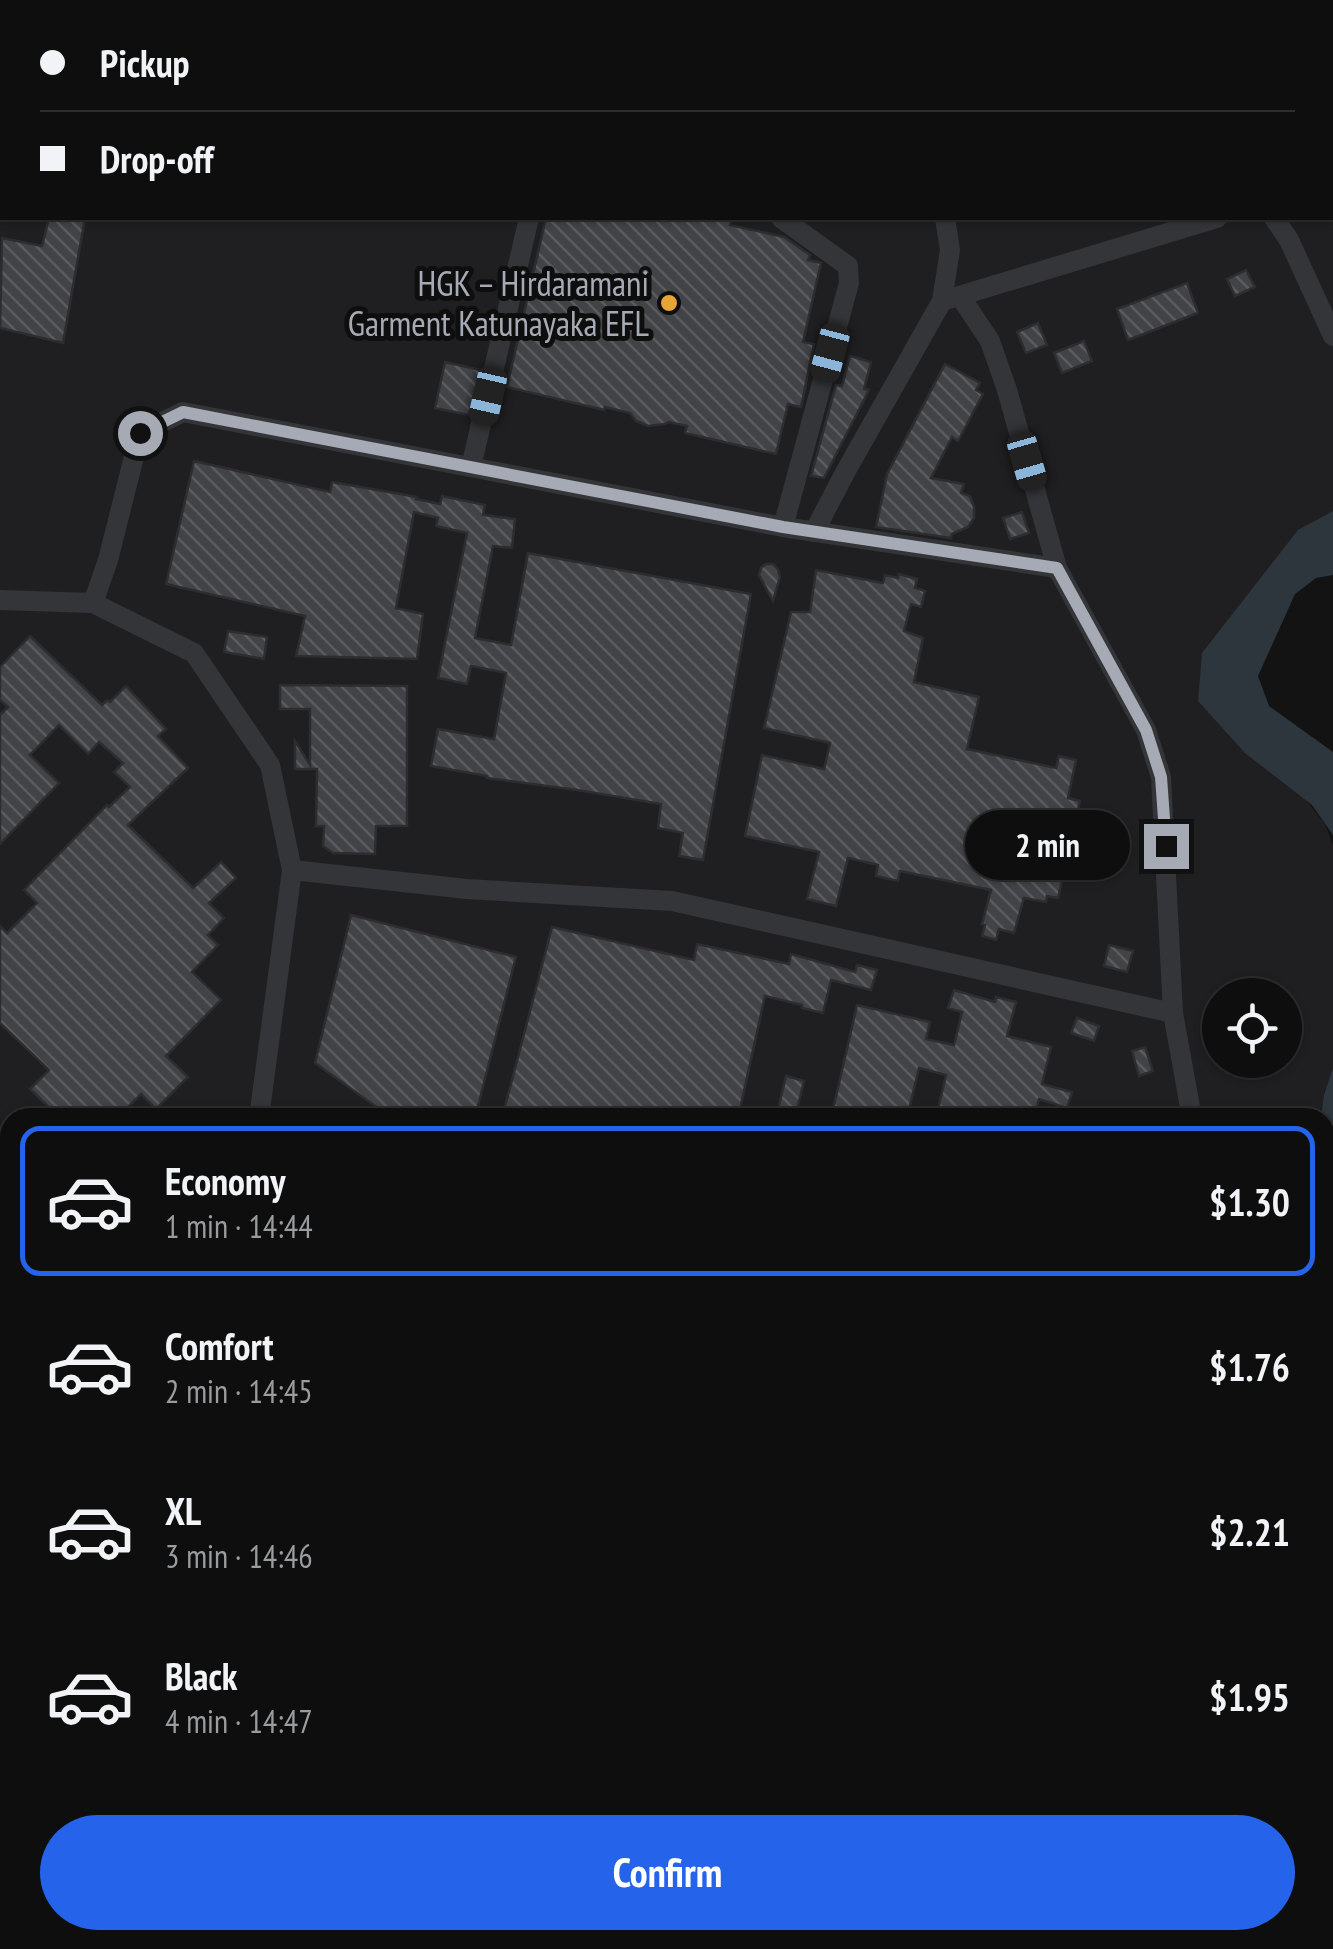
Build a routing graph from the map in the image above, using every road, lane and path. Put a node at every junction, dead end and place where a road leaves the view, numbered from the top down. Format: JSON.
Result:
{"nodes":[{"id":1,"x":529,"y":220,"type":"edge"},
{"id":2,"x":783,"y":220,"type":"edge"},
{"id":3,"x":945,"y":220,"type":"edge"},
{"id":4,"x":1210,"y":220,"type":"edge"},
{"id":5,"x":1275,"y":220,"type":"edge"},
{"id":6,"x":951,"y":299,"type":"junction"},
{"id":7,"x":1333,"y":336,"type":"edge"},
{"id":8,"x":471,"y":467,"type":"junction"},
{"id":9,"x":783,"y":527,"type":"junction"},
{"id":10,"x":814,"y":532,"type":"junction"},
{"id":11,"x":1057,"y":568,"type":"junction"},
{"id":12,"x":0,"y":600,"type":"edge"},
{"id":13,"x":94,"y":603,"type":"junction"},
{"id":14,"x":292,"y":870,"type":"junction"},
{"id":15,"x":1173,"y":1013,"type":"junction"},
{"id":16,"x":259,"y":1108,"type":"edge"},
{"id":17,"x":1190,"y":1108,"type":"edge"}],
"edges":[{"from":1,"to":8,"type":"lane"},
{"from":2,"to":9,"type":"lane"},
{"from":3,"to":6,"type":"lane"},
{"from":4,"to":6,"type":"lane"},
{"from":5,"to":7,"type":"lane"},
{"from":6,"to":10,"type":"lane"},
{"from":6,"to":11,"type":"lane"},
{"from":8,"to":9,"type":"lane"},
{"from":8,"to":13,"type":"lane"},
{"from":9,"to":10,"type":"lane"},
{"from":10,"to":11,"type":"lane"},
{"from":11,"to":15,"type":"lane"},
{"from":12,"to":13,"type":"lane"},
{"from":13,"to":14,"type":"lane"},
{"from":14,"to":15,"type":"lane"},
{"from":14,"to":16,"type":"lane"},
{"from":15,"to":17,"type":"lane"}]}
